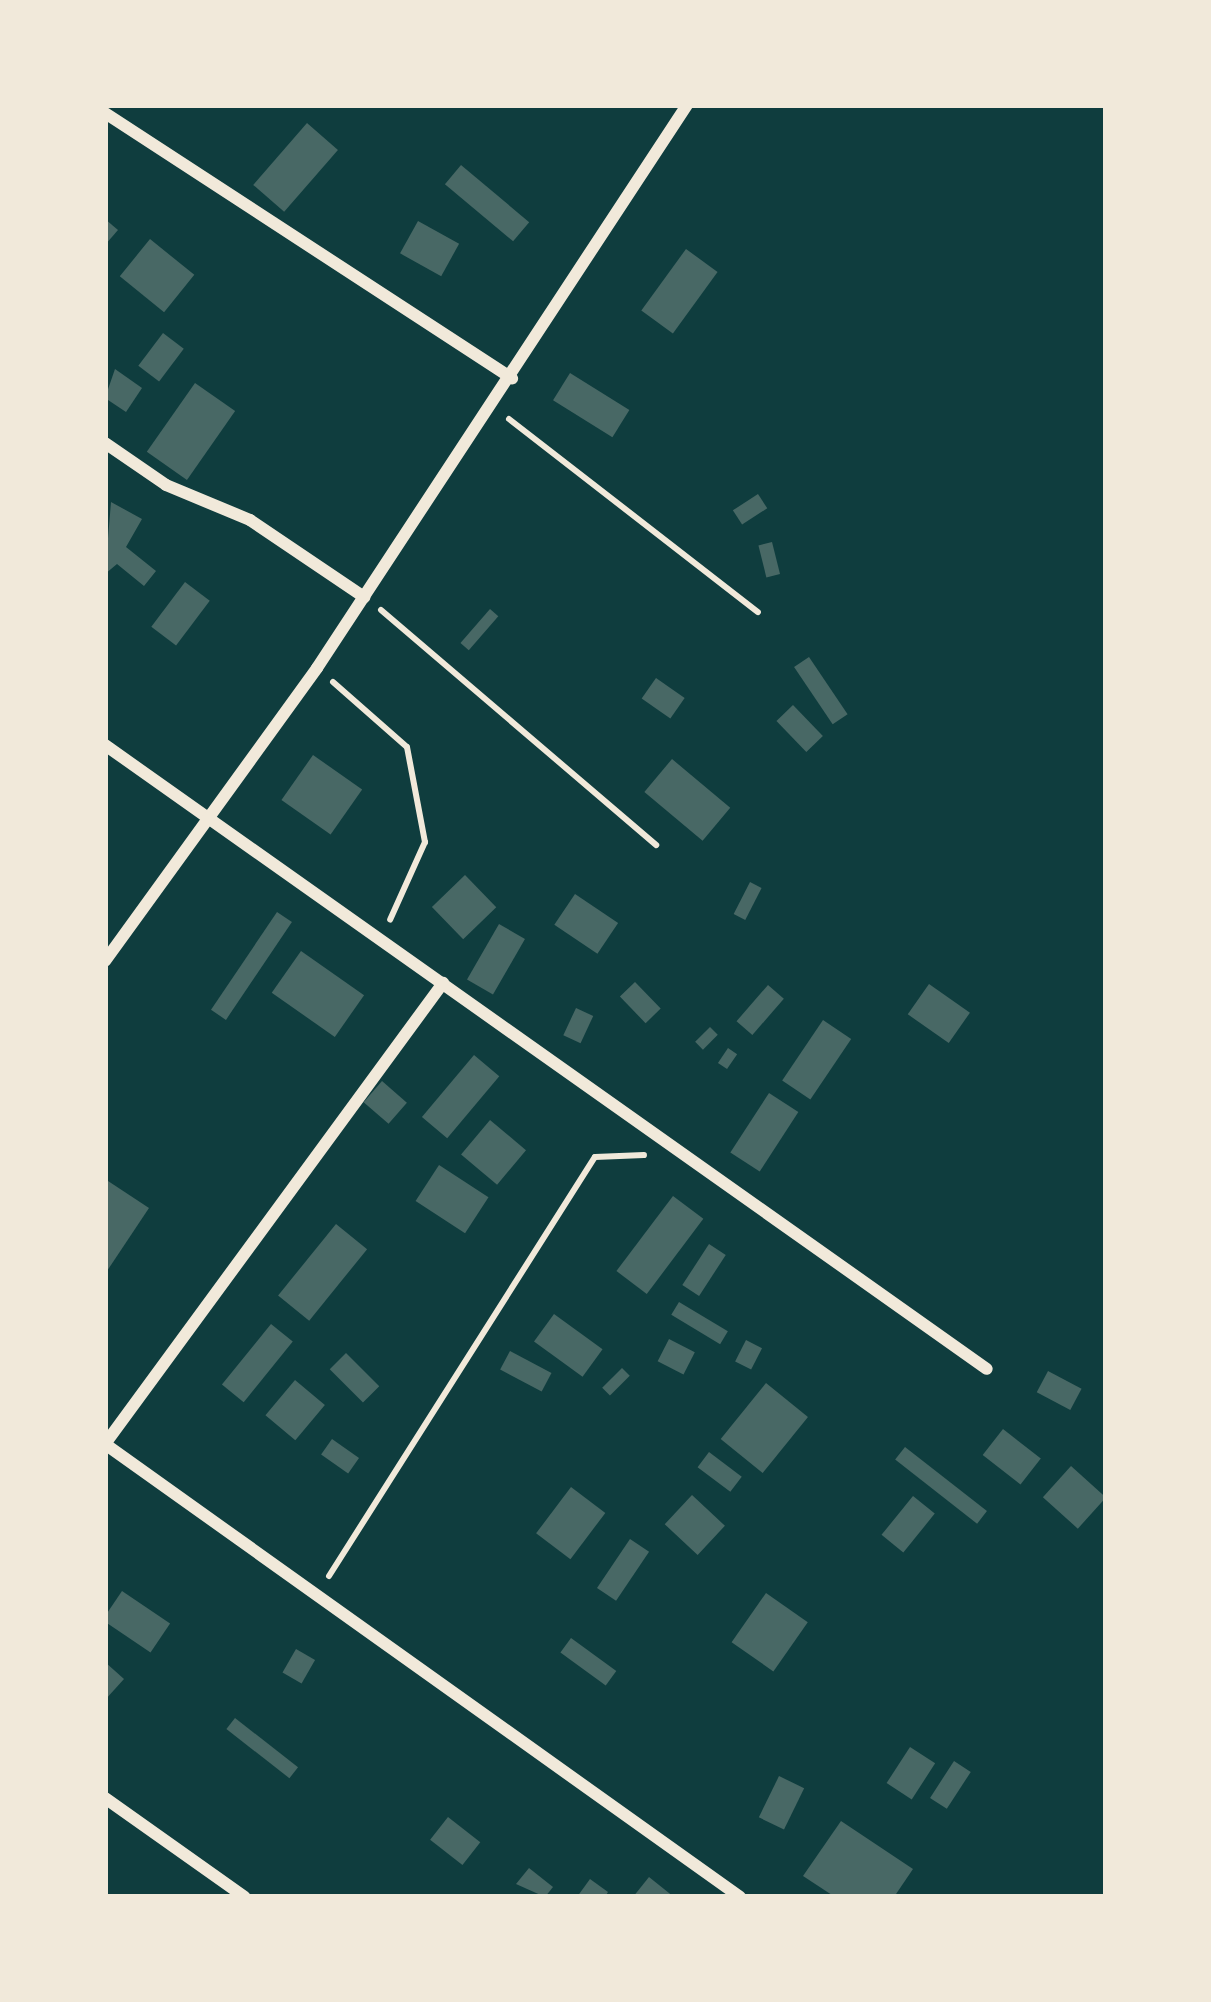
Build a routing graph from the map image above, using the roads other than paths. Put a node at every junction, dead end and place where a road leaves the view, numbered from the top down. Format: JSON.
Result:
{"nodes":[{"id":1,"x":687,"y":105,"type":"edge"},
{"id":2,"x":105,"y":113,"type":"edge"},
{"id":3,"x":512,"y":378,"type":"junction"},
{"id":4,"x":105,"y":442,"type":"edge"},
{"id":5,"x":364,"y":597,"type":"junction"},
{"id":6,"x":105,"y":745,"type":"edge"},
{"id":7,"x":209,"y":817,"type":"junction"},
{"id":8,"x":105,"y":961,"type":"edge"},
{"id":9,"x":443,"y":983,"type":"junction"},
{"id":10,"x":987,"y":1369,"type":"dead end"},
{"id":11,"x":105,"y":1444,"type":"edge"},
{"id":12,"x":105,"y":1798,"type":"edge"},
{"id":13,"x":245,"y":1897,"type":"edge"},
{"id":14,"x":740,"y":1897,"type":"edge"}],
"edges":[{"from":1,"to":3,"type":"street"},
{"from":2,"to":3,"type":"street"},
{"from":3,"to":5,"type":"street"},
{"from":4,"to":5,"type":"street"},
{"from":5,"to":7,"type":"street"},
{"from":6,"to":7,"type":"street"},
{"from":7,"to":8,"type":"street"},
{"from":7,"to":9,"type":"street"},
{"from":9,"to":10,"type":"street"},
{"from":9,"to":11,"type":"street"},
{"from":11,"to":14,"type":"street"},
{"from":12,"to":13,"type":"street"}]}
